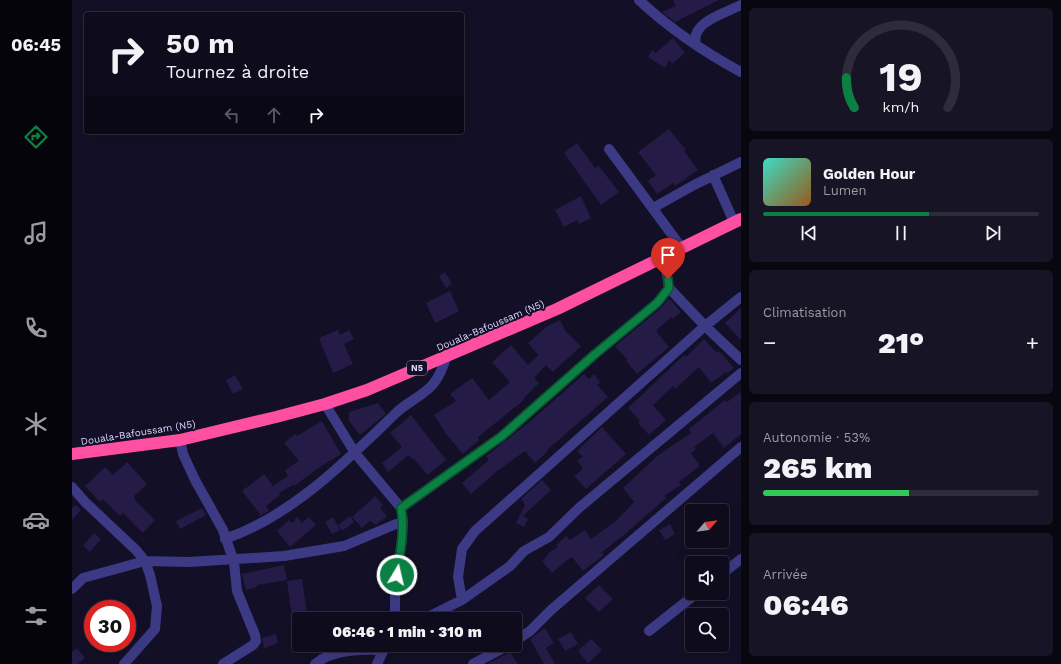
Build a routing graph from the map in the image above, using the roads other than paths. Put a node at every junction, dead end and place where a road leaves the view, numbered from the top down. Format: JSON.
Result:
{"nodes":[{"id":1,"x":639,"y":0,"type":"edge"},
{"id":2,"x":741,"y":5,"type":"edge"},
{"id":3,"x":696,"y":44,"type":"junction"},
{"id":4,"x":741,"y":72,"type":"edge"},
{"id":5,"x":608,"y":149,"type":"dead end"},
{"id":6,"x":741,"y":162,"type":"edge"},
{"id":7,"x":713,"y":175,"type":"junction"},
{"id":8,"x":653,"y":208,"type":"junction"},
{"id":9,"x":738,"y":221,"type":"edge"},
{"id":10,"x":681,"y":247,"type":"junction"},
{"id":11,"x":662,"y":258,"type":"junction"},
{"id":12,"x":669,"y":288,"type":"junction"},
{"id":13,"x":741,"y":296,"type":"edge"},
{"id":14,"x":705,"y":326,"type":"junction"},
{"id":15,"x":447,"y":355,"type":"junction"},
{"id":16,"x":741,"y":360,"type":"edge"},
{"id":17,"x":741,"y":373,"type":"edge"},
{"id":18,"x":325,"y":404,"type":"junction"},
{"id":19,"x":180,"y":440,"type":"junction"},
{"id":20,"x":741,"y":447,"type":"edge"},
{"id":21,"x":355,"y":453,"type":"junction"},
{"id":22,"x":72,"y":454,"type":"edge"},
{"id":23,"x":72,"y":487,"type":"edge"},
{"id":24,"x":401,"y":508,"type":"junction"},
{"id":25,"x":403,"y":521,"type":"junction"},
{"id":26,"x":225,"y":539,"type":"junction"},
{"id":27,"x":233,"y":559,"type":"junction"},
{"id":28,"x":741,"y":559,"type":"edge"},
{"id":29,"x":145,"y":561,"type":"junction"},
{"id":30,"x":729,"y":568,"type":"edge"},
{"id":31,"x":72,"y":589,"type":"edge"},
{"id":32,"x":462,"y":600,"type":"junction"},
{"id":33,"x":689,"y":600,"type":"edge"},
{"id":34,"x":395,"y":612,"type":"edge"},
{"id":35,"x":438,"y":612,"type":"edge"},
{"id":36,"x":649,"y":631,"type":"dead end"},
{"id":37,"x":522,"y":636,"type":"edge"},
{"id":38,"x":348,"y":652,"type":"edge"},
{"id":39,"x":382,"y":652,"type":"edge"},
{"id":40,"x":496,"y":652,"type":"edge"},
{"id":41,"x":124,"y":664,"type":"edge"},
{"id":42,"x":224,"y":664,"type":"edge"},
{"id":43,"x":315,"y":664,"type":"edge"},
{"id":44,"x":378,"y":664,"type":"edge"},
{"id":45,"x":473,"y":664,"type":"edge"}],
"edges":[{"from":1,"to":3,"type":"street"},
{"from":2,"to":3,"type":"street"},
{"from":3,"to":4,"type":"street"},
{"from":5,"to":8,"type":"street"},
{"from":6,"to":7,"type":"street"},
{"from":7,"to":8,"type":"street"},
{"from":7,"to":9,"type":"street"},
{"from":8,"to":10,"type":"street"},
{"from":9,"to":10,"type":"highway","name":"Douala-Bafoussam (N5)","number":"N5"},
{"from":10,"to":11,"type":"highway","name":"Douala-Bafoussam (N5)","number":"N5"},
{"from":11,"to":12,"type":"street"},
{"from":11,"to":15,"type":"highway","name":"Douala-Bafoussam (N5)","number":"N5"},
{"from":12,"to":14,"type":"street"},
{"from":12,"to":24,"type":"street"},
{"from":13,"to":14,"type":"street"},
{"from":14,"to":16,"type":"street"},
{"from":14,"to":32,"type":"street"},
{"from":15,"to":18,"type":"highway","name":"Douala-Bafoussam (N5)","number":"N5"},
{"from":15,"to":21,"type":"street"},
{"from":17,"to":32,"type":"street"},
{"from":18,"to":19,"type":"highway","name":"Douala-Bafoussam (N5)","number":"N5"},
{"from":18,"to":21,"type":"street"},
{"from":19,"to":22,"type":"highway","name":"Douala-Bafoussam (N5)","number":"N5"},
{"from":19,"to":26,"type":"street"},
{"from":20,"to":37,"type":"street"},
{"from":21,"to":24,"type":"street"},
{"from":21,"to":26,"type":"street"},
{"from":23,"to":29,"type":"street"},
{"from":24,"to":25,"type":"street"},
{"from":25,"to":27,"type":"street"},
{"from":25,"to":34,"type":"street"},
{"from":26,"to":27,"type":"street"},
{"from":27,"to":29,"type":"street"},
{"from":27,"to":42,"type":"street"},
{"from":28,"to":30,"type":"street"},
{"from":29,"to":31,"type":"street"},
{"from":29,"to":41,"type":"street"},
{"from":32,"to":35,"type":"street"},
{"from":33,"to":36,"type":"street"},
{"from":38,"to":43,"type":"street"},
{"from":39,"to":44,"type":"street"},
{"from":40,"to":45,"type":"street"}]}
